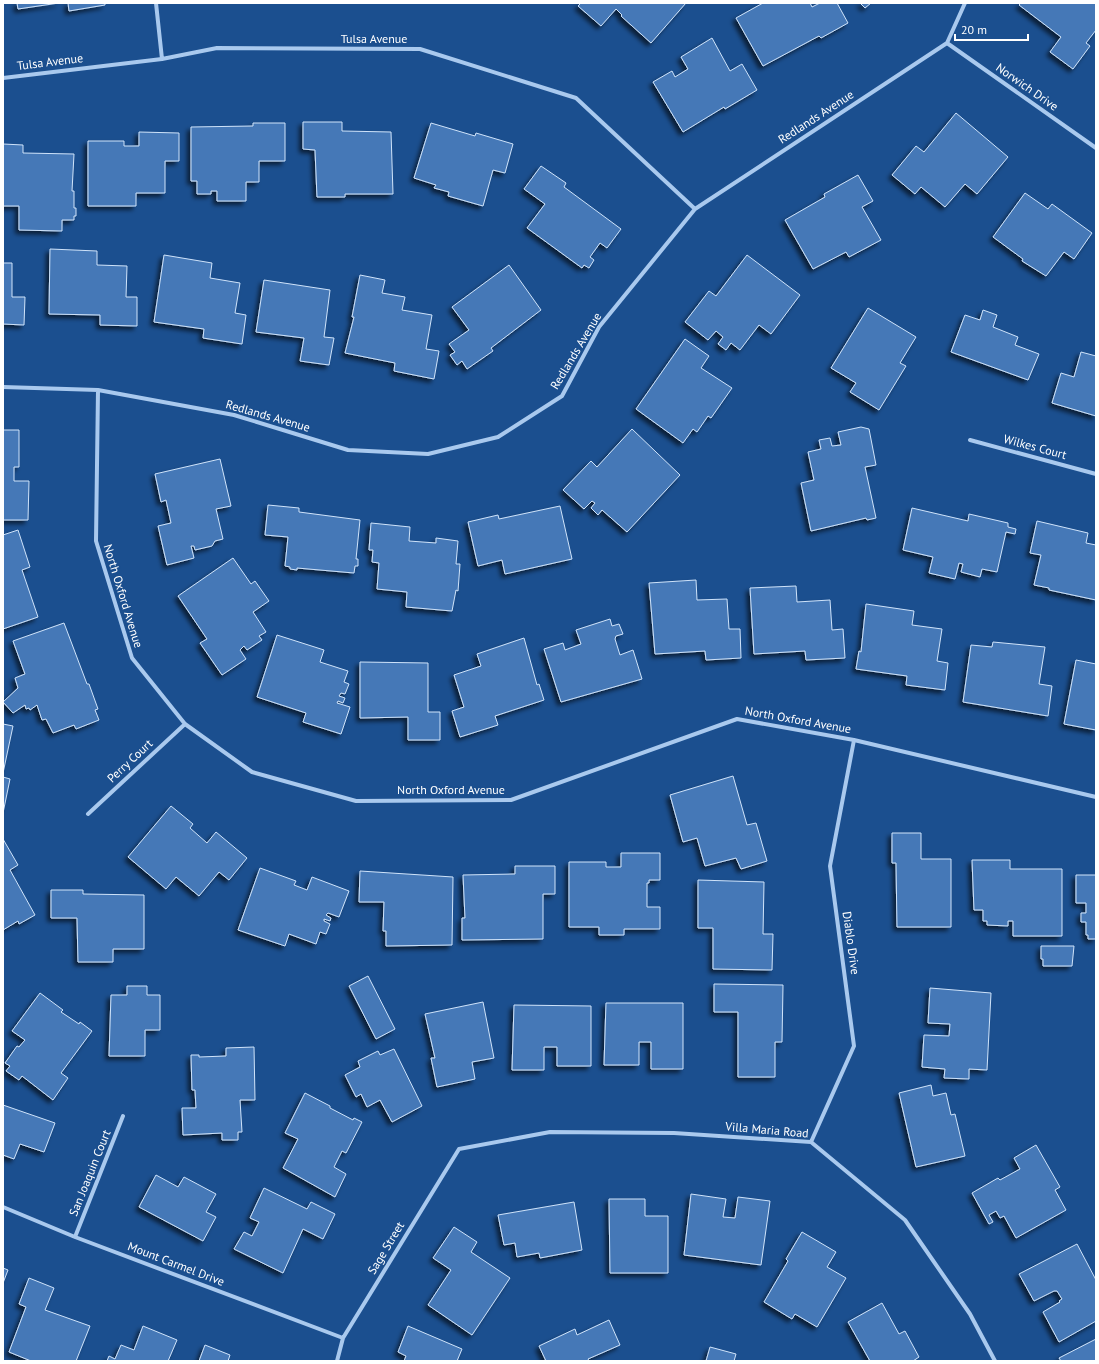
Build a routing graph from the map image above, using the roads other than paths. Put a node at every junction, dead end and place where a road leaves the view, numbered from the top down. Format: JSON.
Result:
{"nodes":[{"id":1,"x":156,"y":3,"type":"edge"},
{"id":2,"x":965,"y":3,"type":"edge"},
{"id":3,"x":947,"y":43,"type":"junction"},
{"id":4,"x":162,"y":59,"type":"junction"},
{"id":5,"x":3,"y":78,"type":"edge"},
{"id":6,"x":1096,"y":148,"type":"edge"},
{"id":7,"x":695,"y":209,"type":"junction"},
{"id":8,"x":3,"y":387,"type":"edge"},
{"id":9,"x":98,"y":390,"type":"junction"},
{"id":10,"x":970,"y":440,"type":"dead end"},
{"id":11,"x":1096,"y":474,"type":"edge"},
{"id":12,"x":185,"y":724,"type":"junction"},
{"id":13,"x":854,"y":740,"type":"junction"},
{"id":14,"x":1096,"y":798,"type":"edge"},
{"id":15,"x":88,"y":814,"type":"dead end"},
{"id":16,"x":123,"y":1116,"type":"dead end"},
{"id":17,"x":811,"y":1142,"type":"junction"},
{"id":18,"x":459,"y":1149,"type":"joint"},
{"id":19,"x":3,"y":1207,"type":"edge"},
{"id":20,"x":75,"y":1237,"type":"junction"},
{"id":21,"x":343,"y":1338,"type":"junction"},
{"id":22,"x":337,"y":1361,"type":"edge"},
{"id":23,"x":995,"y":1361,"type":"edge"}],
"edges":[{"from":1,"to":4,"type":"street"},
{"from":2,"to":3,"type":"street"},
{"from":3,"to":6,"type":"street","name":"Norwich Drive"},
{"from":3,"to":7,"type":"street","name":"Redlands Avenue"},
{"from":4,"to":5,"type":"street","name":"Tulsa Avenue"},
{"from":4,"to":7,"type":"street","name":"Tulsa Avenue"},
{"from":7,"to":9,"type":"street","name":"Redlands Avenue"},
{"from":8,"to":9,"type":"street","name":"Redlands Avenue"},
{"from":9,"to":12,"type":"street","name":"North Oxford Avenue"},
{"from":10,"to":11,"type":"street","name":"Wilkes Court"},
{"from":12,"to":13,"type":"street","name":"North Oxford Avenue"},
{"from":12,"to":15,"type":"street","name":"Perry Court"},
{"from":13,"to":14,"type":"street","name":"North Oxford Avenue"},
{"from":13,"to":17,"type":"street","name":"Diablo Drive"},
{"from":16,"to":20,"type":"street","name":"San Joaquin Court"},
{"from":17,"to":18,"type":"street","name":"Villa Maria Road"},
{"from":17,"to":23,"type":"street","name":"Villa Maria Road"},
{"from":18,"to":21,"type":"street","name":"Sage Street"},
{"from":19,"to":20,"type":"street","name":"Mount Carmel Drive"},
{"from":20,"to":21,"type":"street","name":"Mount Carmel Drive"},
{"from":21,"to":22,"type":"street","name":"Sage Street"}]}
